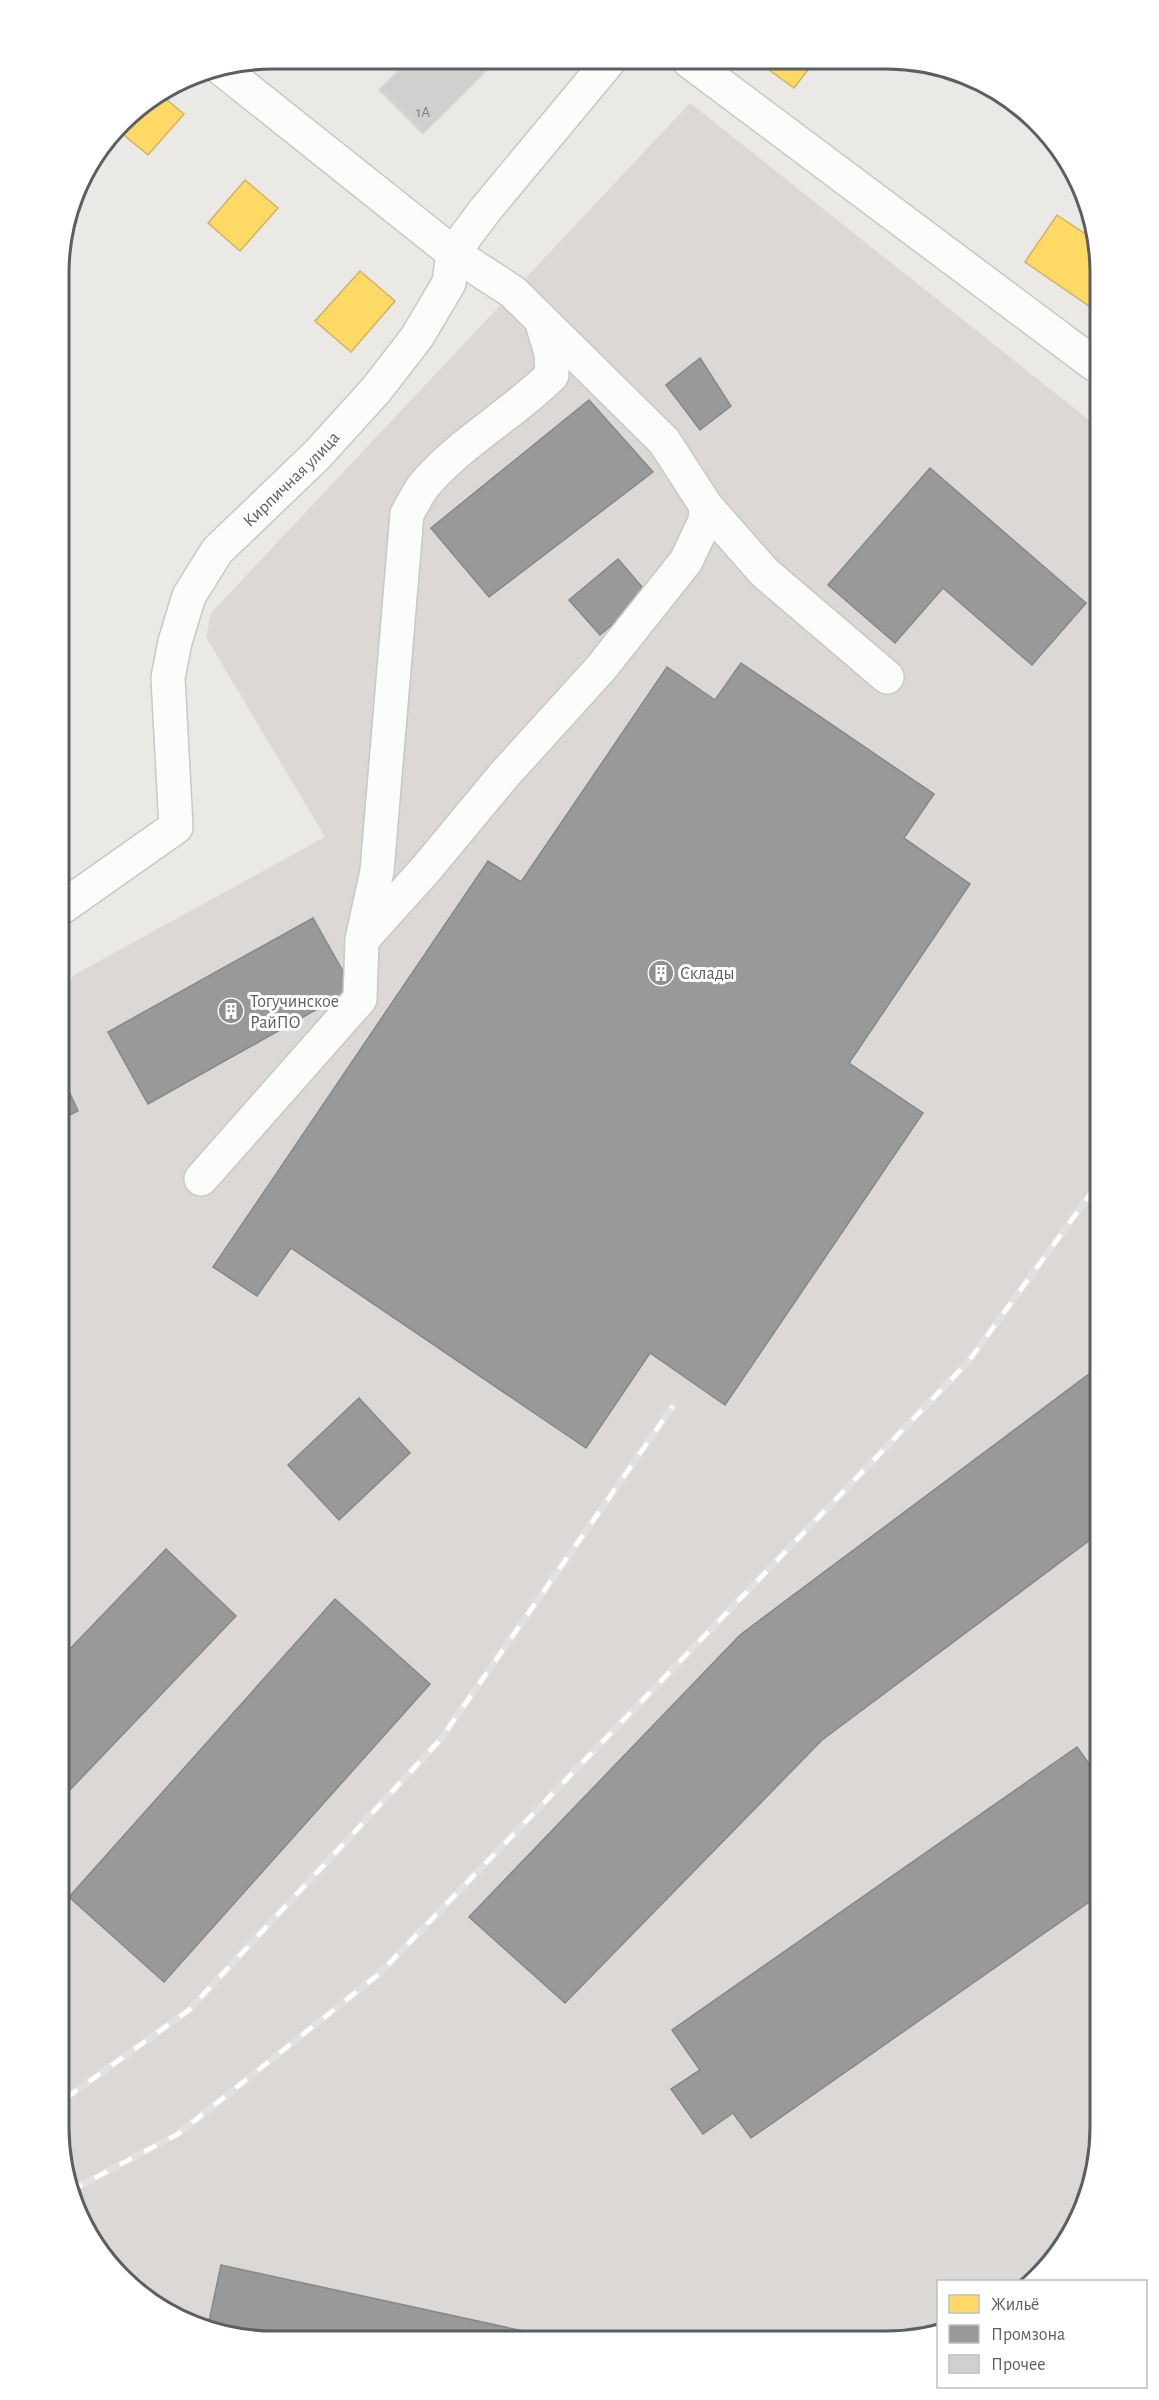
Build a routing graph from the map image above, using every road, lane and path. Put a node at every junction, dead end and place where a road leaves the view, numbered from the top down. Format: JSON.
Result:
{"nodes":[{"id":1,"x":601,"y":69,"type":"edge"},
{"id":2,"x":699,"y":69,"type":"edge"},
{"id":3,"x":229,"y":74,"type":"edge"},
{"id":4,"x":453,"y":253,"type":"junction"},
{"id":5,"x":541,"y":320,"type":"junction"},
{"id":6,"x":1090,"y":361,"type":"edge"},
{"id":7,"x":706,"y":506,"type":"junction"},
{"id":8,"x":887,"y":677,"type":"dead end"},
{"id":9,"x":69,"y":903,"type":"edge"},
{"id":10,"x":362,"y":940,"type":"junction"},
{"id":11,"x":201,"y":1179,"type":"dead end"}],
"edges":[{"from":1,"to":4,"type":"street","name":"Кирпичная улица"},
{"from":2,"to":6,"type":"street"},
{"from":3,"to":4,"type":"street"},
{"from":4,"to":5,"type":"street"},
{"from":4,"to":9,"type":"street","name":"Кирпичная улица"},
{"from":5,"to":7,"type":"street"},
{"from":5,"to":10,"type":"street"},
{"from":7,"to":8,"type":"street"},
{"from":7,"to":10,"type":"street"},
{"from":10,"to":11,"type":"street"}]}
